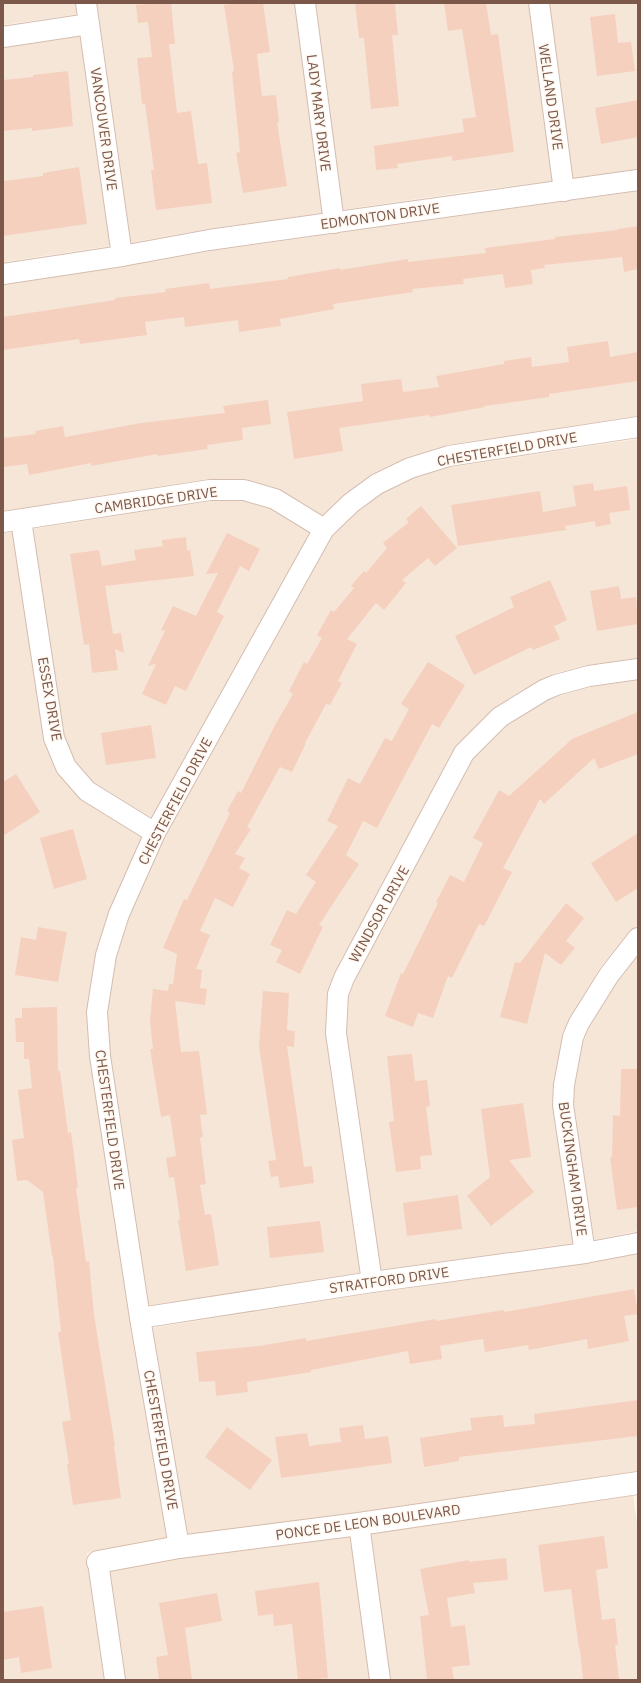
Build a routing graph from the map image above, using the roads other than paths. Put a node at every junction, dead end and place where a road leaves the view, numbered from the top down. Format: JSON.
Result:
{"nodes":[{"id":1,"x":86,"y":3,"type":"edge"},
{"id":2,"x":305,"y":3,"type":"edge"},
{"id":3,"x":539,"y":3,"type":"edge"},
{"id":4,"x":89,"y":24,"type":"junction"},
{"id":5,"x":3,"y":36,"type":"edge"},
{"id":6,"x":638,"y":180,"type":"edge"},
{"id":7,"x":564,"y":191,"type":"junction"},
{"id":8,"x":334,"y":223,"type":"junction"},
{"id":9,"x":122,"y":256,"type":"junction"},
{"id":10,"x":3,"y":274,"type":"edge"},
{"id":11,"x":638,"y":427,"type":"edge"},
{"id":12,"x":12,"y":521,"type":"edge"},
{"id":13,"x":324,"y":530,"type":"junction"},
{"id":14,"x":638,"y":669,"type":"edge"},
{"id":15,"x":155,"y":833,"type":"junction"},
{"id":16,"x":638,"y":938,"type":"edge"},
{"id":17,"x":638,"y":1243,"type":"edge"},
{"id":18,"x":585,"y":1253,"type":"junction"},
{"id":19,"x":372,"y":1282,"type":"junction"},
{"id":20,"x":140,"y":1318,"type":"junction"},
{"id":21,"x":638,"y":1483,"type":"edge"},
{"id":22,"x":359,"y":1524,"type":"junction"},
{"id":23,"x":180,"y":1547,"type":"junction"},
{"id":24,"x":98,"y":1562,"type":"joint"},
{"id":25,"x":115,"y":1680,"type":"edge"},
{"id":26,"x":380,"y":1680,"type":"edge"}],
"edges":[{"from":1,"to":4,"type":"street","name":"VANCOUVER DRIVE"},
{"from":2,"to":8,"type":"street","name":"LADY MARY DRIVE"},
{"from":3,"to":7,"type":"street","name":"WELLAND DRIVE"},
{"from":4,"to":5,"type":"street"},
{"from":4,"to":9,"type":"street","name":"VANCOUVER DRIVE"},
{"from":6,"to":7,"type":"street","name":"EDMONTON DRIVE"},
{"from":7,"to":8,"type":"street","name":"EDMONTON DRIVE"},
{"from":8,"to":9,"type":"street","name":"EDMONTON DRIVE"},
{"from":9,"to":10,"type":"street","name":"EDMONTON DRIVE"},
{"from":11,"to":13,"type":"street","name":"CHESTERFIELD DRIVE"},
{"from":12,"to":13,"type":"street","name":"CAMBRIDGE DRIVE"},
{"from":12,"to":15,"type":"street","name":"ESSEX DRIVE"},
{"from":13,"to":15,"type":"street","name":"CHESTERFIELD DRIVE"},
{"from":14,"to":19,"type":"street","name":"WINDSOR DRIVE"},
{"from":15,"to":20,"type":"street","name":"CHESTERFIELD DRIVE"},
{"from":16,"to":18,"type":"street","name":"BUCKINGHAM DRIVE"},
{"from":17,"to":18,"type":"street","name":"STRATFORD DRIVE"},
{"from":18,"to":19,"type":"street","name":"STRATFORD DRIVE"},
{"from":19,"to":20,"type":"street","name":"STRATFORD DRIVE"},
{"from":20,"to":23,"type":"street","name":"CHESTERFIELD DRIVE"},
{"from":21,"to":22,"type":"street","name":"PONCE DE LEON BOULEVARD"},
{"from":22,"to":23,"type":"street","name":"PONCE DE LEON BOULEVARD"},
{"from":22,"to":26,"type":"street"},
{"from":23,"to":24,"type":"street","name":"PONCE DE LEON BOULEVARD"},
{"from":24,"to":25,"type":"street"}]}
